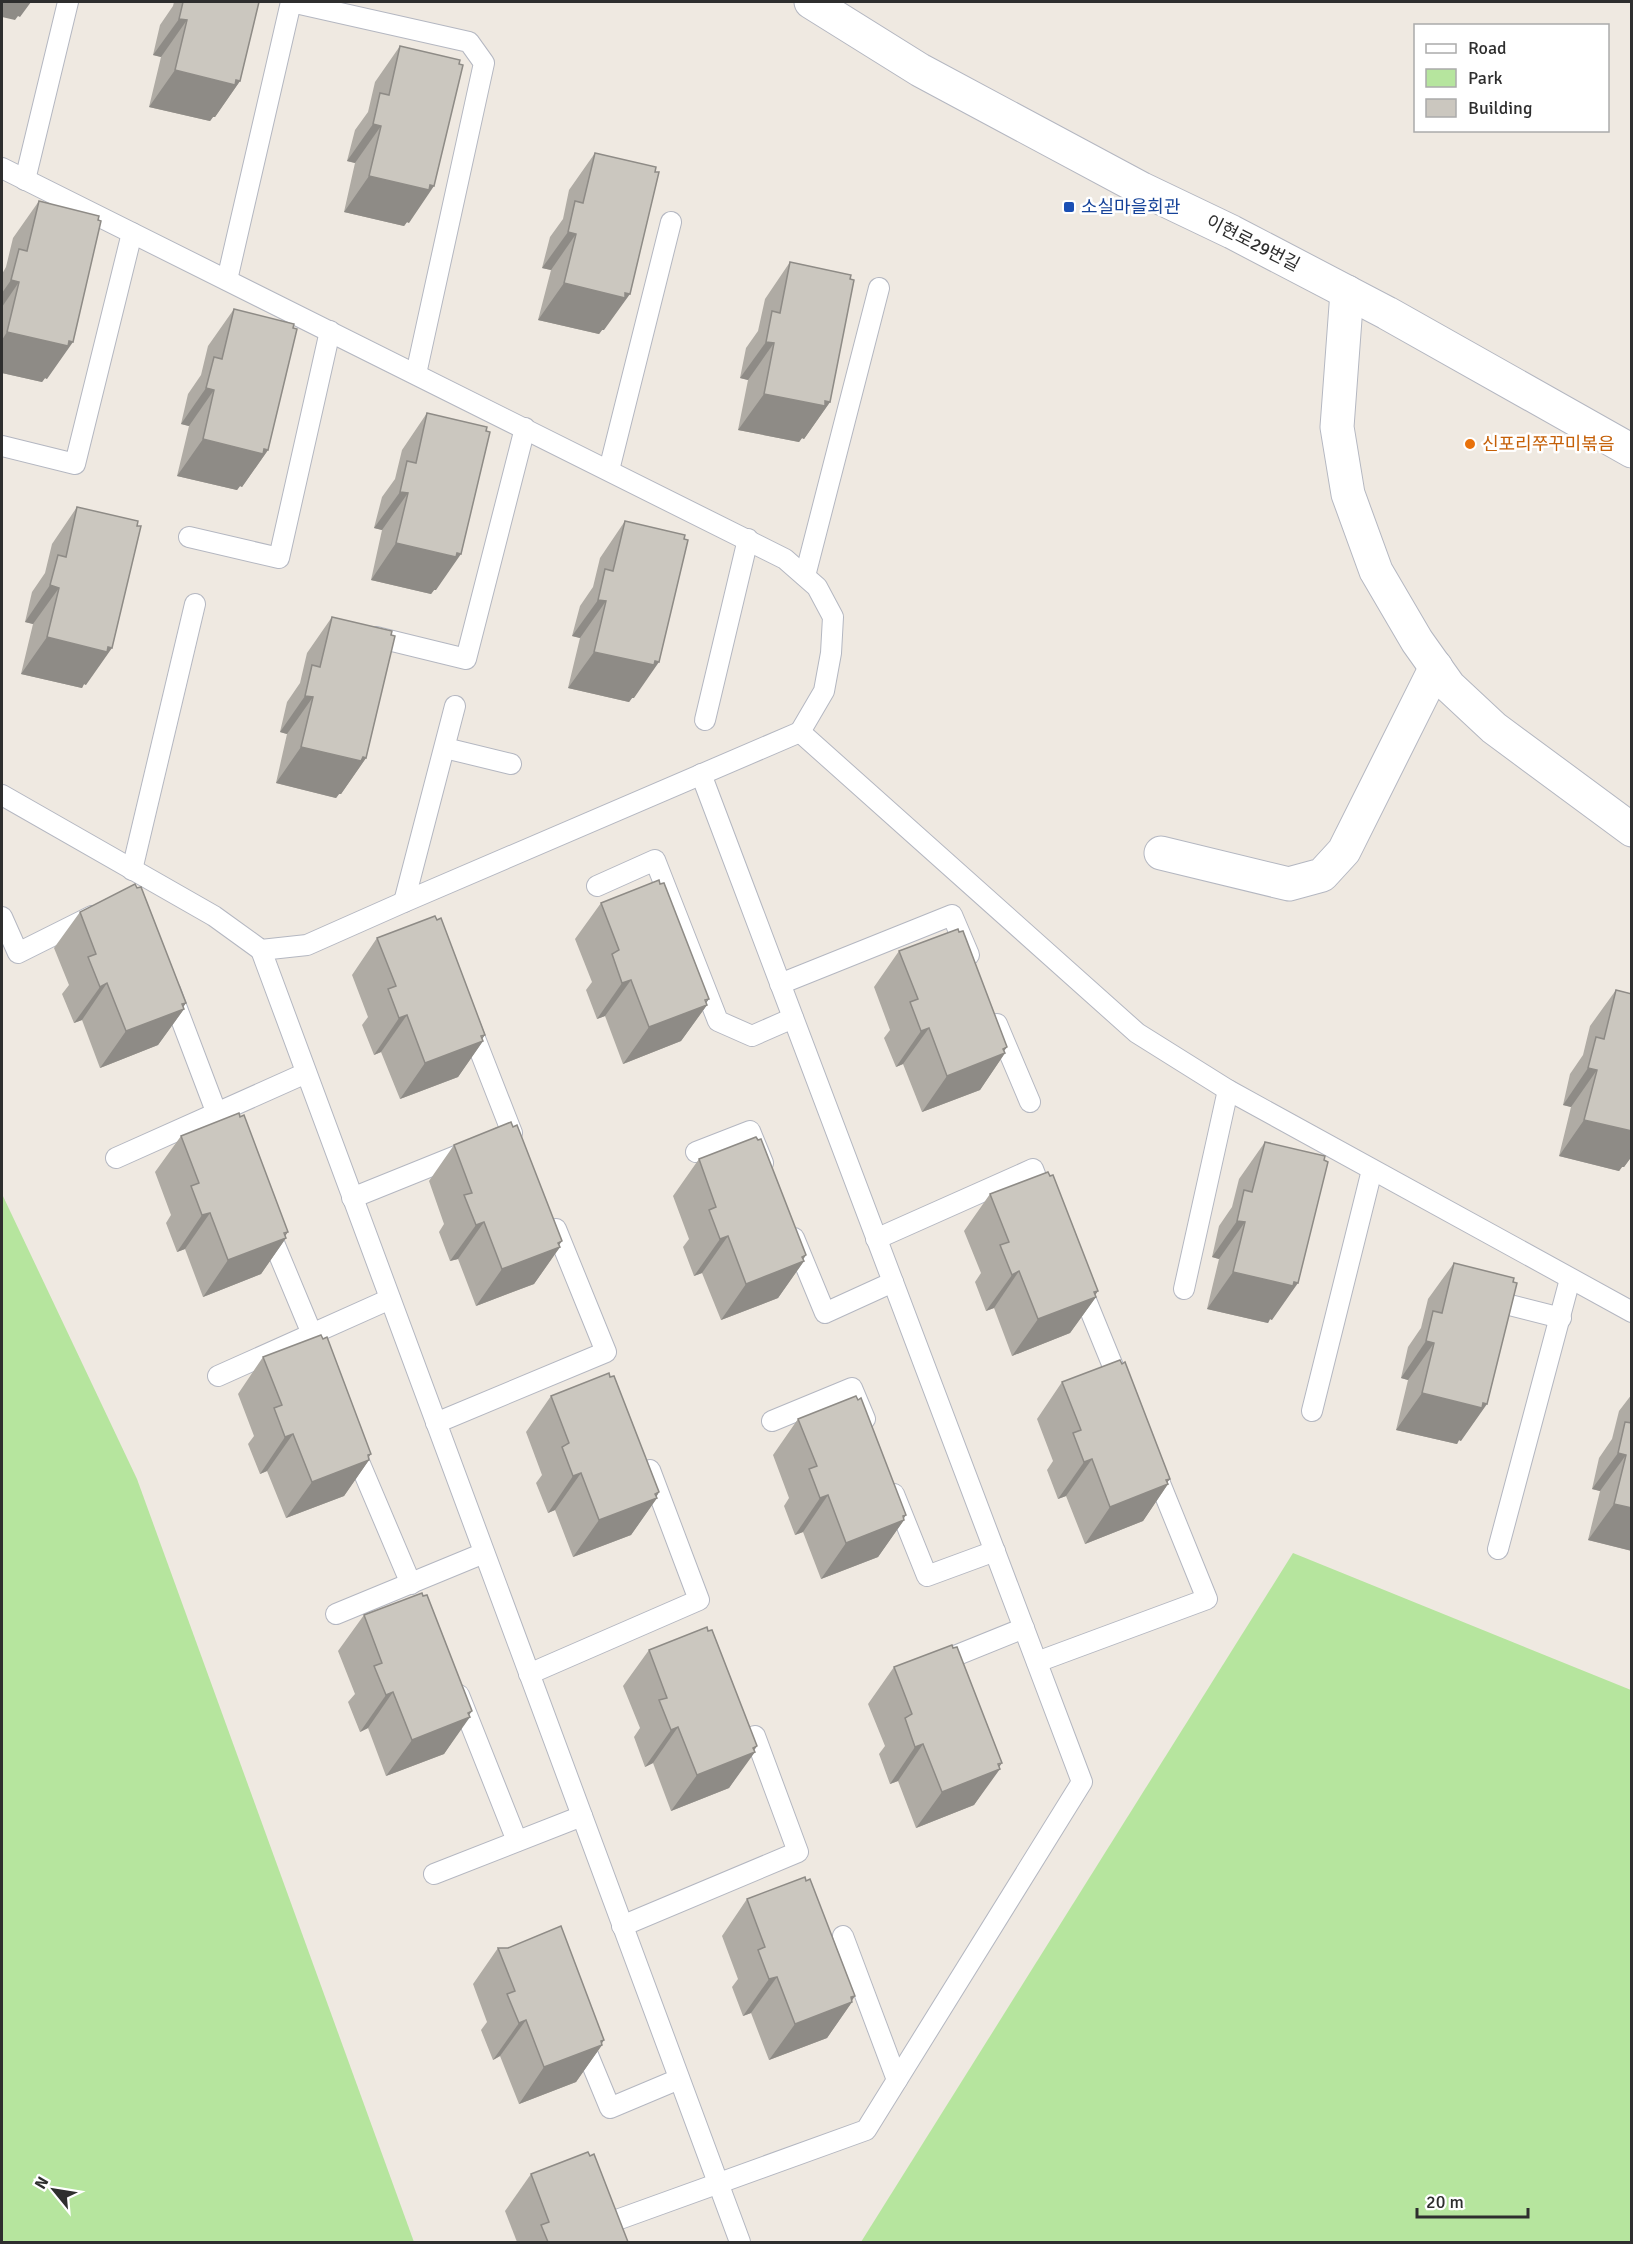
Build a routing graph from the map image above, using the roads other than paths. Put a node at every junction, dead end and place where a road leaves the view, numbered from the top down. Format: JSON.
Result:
{"nodes":[{"id":1,"x":68,"y":2,"type":"edge"},
{"id":2,"x":811,"y":2,"type":"edge"},
{"id":3,"x":2,"y":168,"type":"edge"},
{"id":4,"x":25,"y":180,"type":"junction"},
{"id":5,"x":671,"y":222,"type":"dead end"},
{"id":6,"x":132,"y":233,"type":"junction"},
{"id":7,"x":227,"y":280,"type":"junction"},
{"id":8,"x":879,"y":288,"type":"dead end"},
{"id":9,"x":1347,"y":292,"type":"junction"},
{"id":10,"x":330,"y":331,"type":"junction"},
{"id":11,"x":416,"y":374,"type":"junction"},
{"id":12,"x":525,"y":428,"type":"junction"},
{"id":13,"x":2,"y":446,"type":"edge"},
{"id":14,"x":1632,"y":451,"type":"edge"},
{"id":15,"x":609,"y":470,"type":"junction"},
{"id":16,"x":189,"y":537,"type":"dead end"},
{"id":17,"x":747,"y":539,"type":"junction"},
{"id":18,"x":805,"y":576,"type":"junction"},
{"id":19,"x":195,"y":604,"type":"dead end"},
{"id":20,"x":376,"y":637,"type":"edge"},
{"id":21,"x":1436,"y":667,"type":"junction"},
{"id":22,"x":454,"y":706,"type":"dead end"},
{"id":23,"x":705,"y":720,"type":"dead end"},
{"id":24,"x":800,"y":732,"type":"junction"},
{"id":25,"x":445,"y":748,"type":"junction"},
{"id":26,"x":511,"y":764,"type":"dead end"},
{"id":27,"x":701,"y":774,"type":"junction"},
{"id":28,"x":2,"y":795,"type":"edge"},
{"id":29,"x":1632,"y":830,"type":"edge"},
{"id":30,"x":1161,"y":853,"type":"dead end"},
{"id":31,"x":132,"y":870,"type":"junction"},
{"id":32,"x":156,"y":884,"type":"junction"},
{"id":33,"x":597,"y":885,"type":"dead end"},
{"id":34,"x":135,"y":894,"type":"edge"},
{"id":35,"x":404,"y":902,"type":"junction"},
{"id":36,"x":114,"y":905,"type":"edge"},
{"id":37,"x":2,"y":917,"type":"edge"},
{"id":38,"x":261,"y":950,"type":"junction"},
{"id":39,"x":975,"y":970,"type":"edge"},
{"id":40,"x":164,"y":973,"type":"edge"},
{"id":41,"x":780,"y":984,"type":"junction"},
{"id":42,"x":462,"y":1003,"type":"edge"},
{"id":43,"x":989,"y":1003,"type":"edge"},
{"id":44,"x":793,"y":1018,"type":"junction"},
{"id":45,"x":306,"y":1073,"type":"junction"},
{"id":46,"x":1228,"y":1090,"type":"junction"},
{"id":47,"x":1030,"y":1102,"type":"dead end"},
{"id":48,"x":217,"y":1114,"type":"junction"},
{"id":49,"x":696,"y":1152,"type":"dead end"},
{"id":50,"x":116,"y":1158,"type":"dead end"},
{"id":51,"x":1372,"y":1170,"type":"junction"},
{"id":52,"x":772,"y":1185,"type":"edge"},
{"id":53,"x":352,"y":1198,"type":"junction"},
{"id":54,"x":262,"y":1214,"type":"edge"},
{"id":55,"x":1051,"y":1214,"type":"edge"},
{"id":56,"x":785,"y":1217,"type":"edge"},
{"id":57,"x":555,"y":1229,"type":"edge"},
{"id":58,"x":876,"y":1239,"type":"junction"},
{"id":59,"x":1073,"y":1269,"type":"edge"},
{"id":60,"x":1570,"y":1279,"type":"junction"},
{"id":61,"x":893,"y":1282,"type":"junction"},
{"id":62,"x":1184,"y":1288,"type":"dead end"},
{"id":63,"x":1465,"y":1293,"type":"edge"},
{"id":64,"x":390,"y":1299,"type":"junction"},
{"id":65,"x":1632,"y":1312,"type":"edge"},
{"id":66,"x":1561,"y":1318,"type":"junction"},
{"id":67,"x":312,"y":1334,"type":"junction"},
{"id":68,"x":218,"y":1376,"type":"dead end"},
{"id":69,"x":1127,"y":1401,"type":"edge"},
{"id":70,"x":1312,"y":1411,"type":"dead end"},
{"id":71,"x":772,"y":1421,"type":"dead end"},
{"id":72,"x":436,"y":1423,"type":"junction"},
{"id":73,"x":345,"y":1428,"type":"edge"},
{"id":74,"x":870,"y":1432,"type":"edge"},
{"id":75,"x":1145,"y":1445,"type":"edge"},
{"id":76,"x":645,"y":1459,"type":"edge"},
{"id":77,"x":888,"y":1476,"type":"edge"},
{"id":78,"x":1498,"y":1549,"type":"dead end"},
{"id":79,"x":995,"y":1551,"type":"junction"},
{"id":80,"x":484,"y":1553,"type":"junction"},
{"id":81,"x":411,"y":1584,"type":"junction"},
{"id":82,"x":336,"y":1614,"type":"dead end"},
{"id":83,"x":1024,"y":1628,"type":"junction"},
{"id":84,"x":1037,"y":1662,"type":"junction"},
{"id":85,"x":913,"y":1673,"type":"edge"},
{"id":86,"x":529,"y":1674,"type":"junction"},
{"id":87,"x":453,"y":1679,"type":"edge"},
{"id":88,"x":755,"y":1736,"type":"edge"},
{"id":89,"x":582,"y":1816,"type":"junction"},
{"id":90,"x":517,"y":1841,"type":"junction"},
{"id":91,"x":434,"y":1874,"type":"dead end"},
{"id":92,"x":622,"y":1926,"type":"junction"},
{"id":93,"x":843,"y":1936,"type":"dead end"},
{"id":94,"x":574,"y":2021,"type":"edge"},
{"id":95,"x":679,"y":2079,"type":"junction"},
{"id":96,"x":897,"y":2080,"type":"junction"},
{"id":97,"x":717,"y":2182,"type":"junction"},
{"id":98,"x":614,"y":2221,"type":"edge"},
{"id":99,"x":740,"y":2242,"type":"edge"}],
"edges":[{"from":1,"to":4,"type":"lane"},
{"from":2,"to":9,"type":"street","name":"이현로29번길"},
{"from":3,"to":4,"type":"lane"},
{"from":4,"to":6,"type":"lane"},
{"from":5,"to":15,"type":"lane"},
{"from":6,"to":7,"type":"lane"},
{"from":6,"to":13,"type":"lane"},
{"from":7,"to":10,"type":"lane"},
{"from":7,"to":11,"type":"lane"},
{"from":8,"to":18,"type":"lane"},
{"from":9,"to":14,"type":"street","name":"이현로29번길"},
{"from":9,"to":21,"type":"street"},
{"from":10,"to":11,"type":"lane"},
{"from":10,"to":16,"type":"lane"},
{"from":11,"to":12,"type":"lane"},
{"from":12,"to":15,"type":"lane"},
{"from":12,"to":20,"type":"lane"},
{"from":15,"to":17,"type":"lane"},
{"from":17,"to":18,"type":"lane"},
{"from":17,"to":23,"type":"lane"},
{"from":18,"to":24,"type":"lane"},
{"from":19,"to":31,"type":"lane"},
{"from":21,"to":29,"type":"street"},
{"from":21,"to":30,"type":"street"},
{"from":22,"to":25,"type":"lane"},
{"from":24,"to":27,"type":"lane"},
{"from":24,"to":46,"type":"lane"},
{"from":25,"to":26,"type":"lane"},
{"from":25,"to":35,"type":"lane"},
{"from":27,"to":35,"type":"lane"},
{"from":27,"to":41,"type":"lane"},
{"from":28,"to":31,"type":"lane"},
{"from":31,"to":32,"type":"lane"},
{"from":32,"to":34,"type":"lane"},
{"from":32,"to":38,"type":"lane"},
{"from":33,"to":44,"type":"lane"},
{"from":35,"to":38,"type":"lane"},
{"from":36,"to":37,"type":"lane"},
{"from":38,"to":45,"type":"lane"},
{"from":39,"to":41,"type":"lane"},
{"from":40,"to":48,"type":"lane"},
{"from":41,"to":44,"type":"lane"},
{"from":42,"to":53,"type":"lane"},
{"from":43,"to":47,"type":"lane"},
{"from":44,"to":58,"type":"lane"},
{"from":45,"to":48,"type":"lane"},
{"from":45,"to":53,"type":"lane"},
{"from":46,"to":51,"type":"lane"},
{"from":46,"to":62,"type":"lane"},
{"from":48,"to":50,"type":"lane"},
{"from":49,"to":52,"type":"lane"},
{"from":51,"to":60,"type":"lane"},
{"from":51,"to":70,"type":"lane"},
{"from":53,"to":64,"type":"lane"},
{"from":54,"to":67,"type":"lane"},
{"from":55,"to":58,"type":"lane"},
{"from":56,"to":61,"type":"lane"},
{"from":57,"to":72,"type":"lane"},
{"from":58,"to":61,"type":"lane"},
{"from":59,"to":69,"type":"lane"},
{"from":60,"to":65,"type":"lane"},
{"from":60,"to":66,"type":"lane"},
{"from":61,"to":79,"type":"lane"},
{"from":63,"to":66,"type":"lane"},
{"from":64,"to":67,"type":"lane"},
{"from":64,"to":72,"type":"lane"},
{"from":66,"to":78,"type":"lane"},
{"from":67,"to":68,"type":"lane"},
{"from":71,"to":74,"type":"lane"},
{"from":72,"to":80,"type":"lane"},
{"from":73,"to":81,"type":"lane"},
{"from":75,"to":84,"type":"lane"},
{"from":76,"to":86,"type":"lane"},
{"from":77,"to":79,"type":"lane"},
{"from":79,"to":83,"type":"lane"},
{"from":80,"to":81,"type":"lane"},
{"from":80,"to":86,"type":"lane"},
{"from":81,"to":82,"type":"lane"},
{"from":83,"to":84,"type":"lane"},
{"from":83,"to":85,"type":"lane"},
{"from":84,"to":96,"type":"lane"},
{"from":86,"to":89,"type":"lane"},
{"from":87,"to":90,"type":"lane"},
{"from":88,"to":92,"type":"lane"},
{"from":89,"to":90,"type":"lane"},
{"from":89,"to":92,"type":"lane"},
{"from":90,"to":91,"type":"lane"},
{"from":92,"to":95,"type":"lane"},
{"from":93,"to":96,"type":"lane"},
{"from":94,"to":95,"type":"lane"},
{"from":95,"to":97,"type":"lane"},
{"from":96,"to":97,"type":"lane"},
{"from":97,"to":98,"type":"lane"},
{"from":97,"to":99,"type":"lane"}]}
